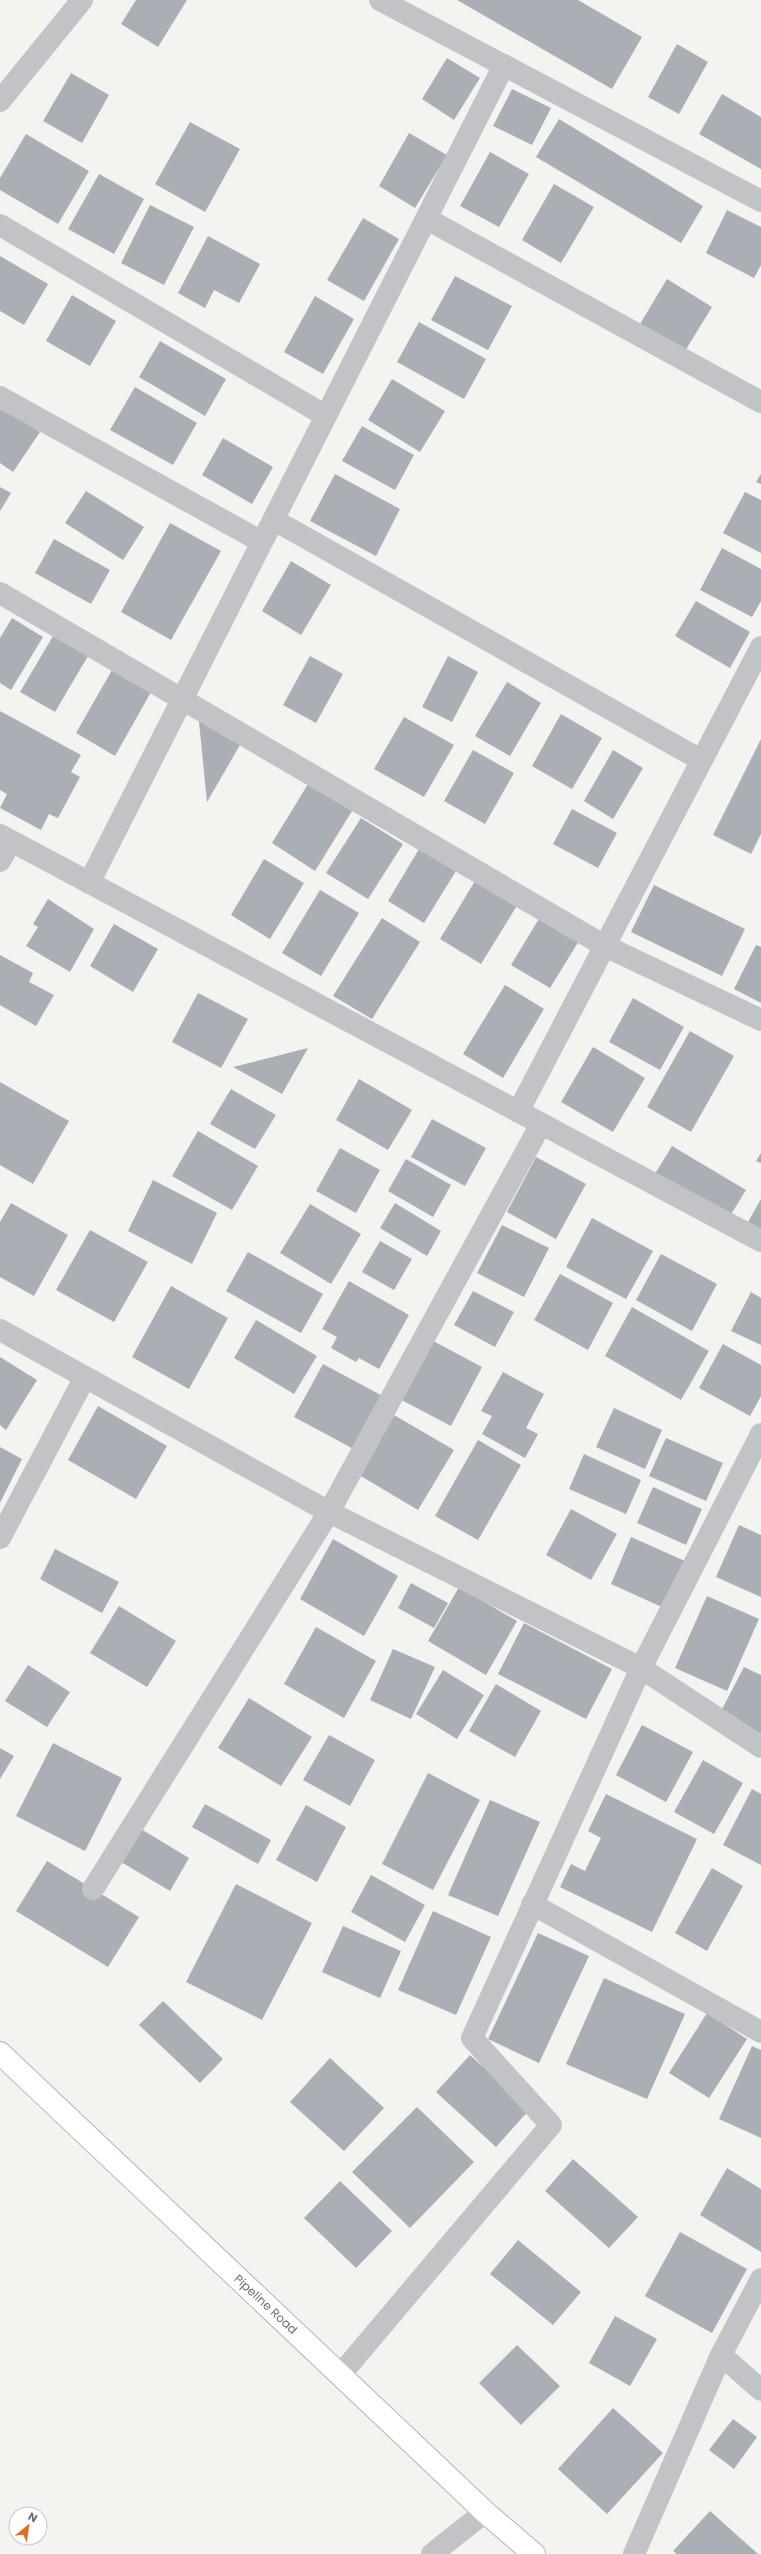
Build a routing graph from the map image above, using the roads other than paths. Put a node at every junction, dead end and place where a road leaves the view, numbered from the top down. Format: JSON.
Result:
{"nodes":[{"id":1,"x":82,"y":0,"type":"edge"},
{"id":2,"x":381,"y":0,"type":"edge"},
{"id":3,"x":504,"y":65,"type":"junction"},
{"id":4,"x":0,"y":101,"type":"edge"},
{"id":5,"x":761,"y":201,"type":"edge"},
{"id":6,"x":427,"y":219,"type":"junction"},
{"id":7,"x":0,"y":225,"type":"edge"},
{"id":8,"x":0,"y":397,"type":"edge"},
{"id":9,"x":761,"y":402,"type":"edge"},
{"id":10,"x":326,"y":416,"type":"junction"},
{"id":11,"x":274,"y":520,"type":"junction"},
{"id":12,"x":262,"y":542,"type":"junction"},
{"id":13,"x":0,"y":593,"type":"edge"},
{"id":14,"x":761,"y":646,"type":"edge"},
{"id":15,"x":182,"y":700,"type":"junction"},
{"id":16,"x":701,"y":760,"type":"junction"},
{"id":17,"x":5,"y":838,"type":"edge"},
{"id":18,"x":0,"y":861,"type":"edge"},
{"id":19,"x":89,"y":883,"type":"junction"},
{"id":20,"x":605,"y":946,"type":"junction"},
{"id":21,"x":761,"y":1020,"type":"edge"},
{"id":22,"x":518,"y":1112,"type":"junction"},
{"id":23,"x":541,"y":1124,"type":"junction"},
{"id":24,"x":761,"y":1241,"type":"edge"},
{"id":25,"x":0,"y":1330,"type":"edge"},
{"id":26,"x":85,"y":1377,"type":"junction"},
{"id":27,"x":761,"y":1434,"type":"edge"},
{"id":28,"x":329,"y":1512,"type":"junction"},
{"id":29,"x":0,"y":1538,"type":"edge"},
{"id":30,"x":641,"y":1668,"type":"junction"},
{"id":31,"x":761,"y":1747,"type":"edge"},
{"id":32,"x":93,"y":1889,"type":"dead end"},
{"id":33,"x":532,"y":1904,"type":"junction"},
{"id":34,"x":761,"y":2032,"type":"edge"},
{"id":35,"x":0,"y":2053,"type":"edge"},
{"id":36,"x":761,"y":2279,"type":"edge"},
{"id":37,"x":721,"y":2355,"type":"junction"},
{"id":38,"x":340,"y":2374,"type":"junction"},
{"id":39,"x":761,"y":2390,"type":"edge"},
{"id":40,"x":485,"y":2512,"type":"junction"},
{"id":41,"x":432,"y":2554,"type":"edge"},
{"id":42,"x":534,"y":2554,"type":"edge"},
{"id":43,"x":634,"y":2554,"type":"edge"}],
"edges":[{"from":1,"to":4,"type":"street"},
{"from":2,"to":3,"type":"street"},
{"from":3,"to":5,"type":"street"},
{"from":3,"to":6,"type":"street"},
{"from":6,"to":9,"type":"street"},
{"from":6,"to":10,"type":"street"},
{"from":7,"to":10,"type":"street"},
{"from":8,"to":12,"type":"street"},
{"from":10,"to":11,"type":"street"},
{"from":11,"to":12,"type":"street"},
{"from":11,"to":16,"type":"street"},
{"from":12,"to":15,"type":"street"},
{"from":13,"to":15,"type":"street"},
{"from":14,"to":16,"type":"street"},
{"from":15,"to":19,"type":"street"},
{"from":15,"to":20,"type":"street"},
{"from":16,"to":20,"type":"street"},
{"from":17,"to":18,"type":"street"},
{"from":17,"to":19,"type":"street"},
{"from":19,"to":22,"type":"street"},
{"from":20,"to":21,"type":"street"},
{"from":20,"to":22,"type":"street"},
{"from":22,"to":23,"type":"street"},
{"from":23,"to":24,"type":"street"},
{"from":23,"to":28,"type":"street"},
{"from":25,"to":26,"type":"street"},
{"from":26,"to":28,"type":"street"},
{"from":26,"to":29,"type":"street"},
{"from":27,"to":30,"type":"street"},
{"from":28,"to":30,"type":"street"},
{"from":28,"to":32,"type":"street"},
{"from":30,"to":31,"type":"street"},
{"from":30,"to":33,"type":"street"},
{"from":33,"to":34,"type":"street"},
{"from":33,"to":38,"type":"street"},
{"from":35,"to":38,"type":"main road","name":"Pipeline Road"},
{"from":36,"to":37,"type":"street"},
{"from":37,"to":39,"type":"street"},
{"from":37,"to":43,"type":"street"},
{"from":38,"to":40,"type":"main road","name":"Pipeline Road"},
{"from":40,"to":41,"type":"street"},
{"from":40,"to":42,"type":"main road","name":"Pipeline Road"}]}
